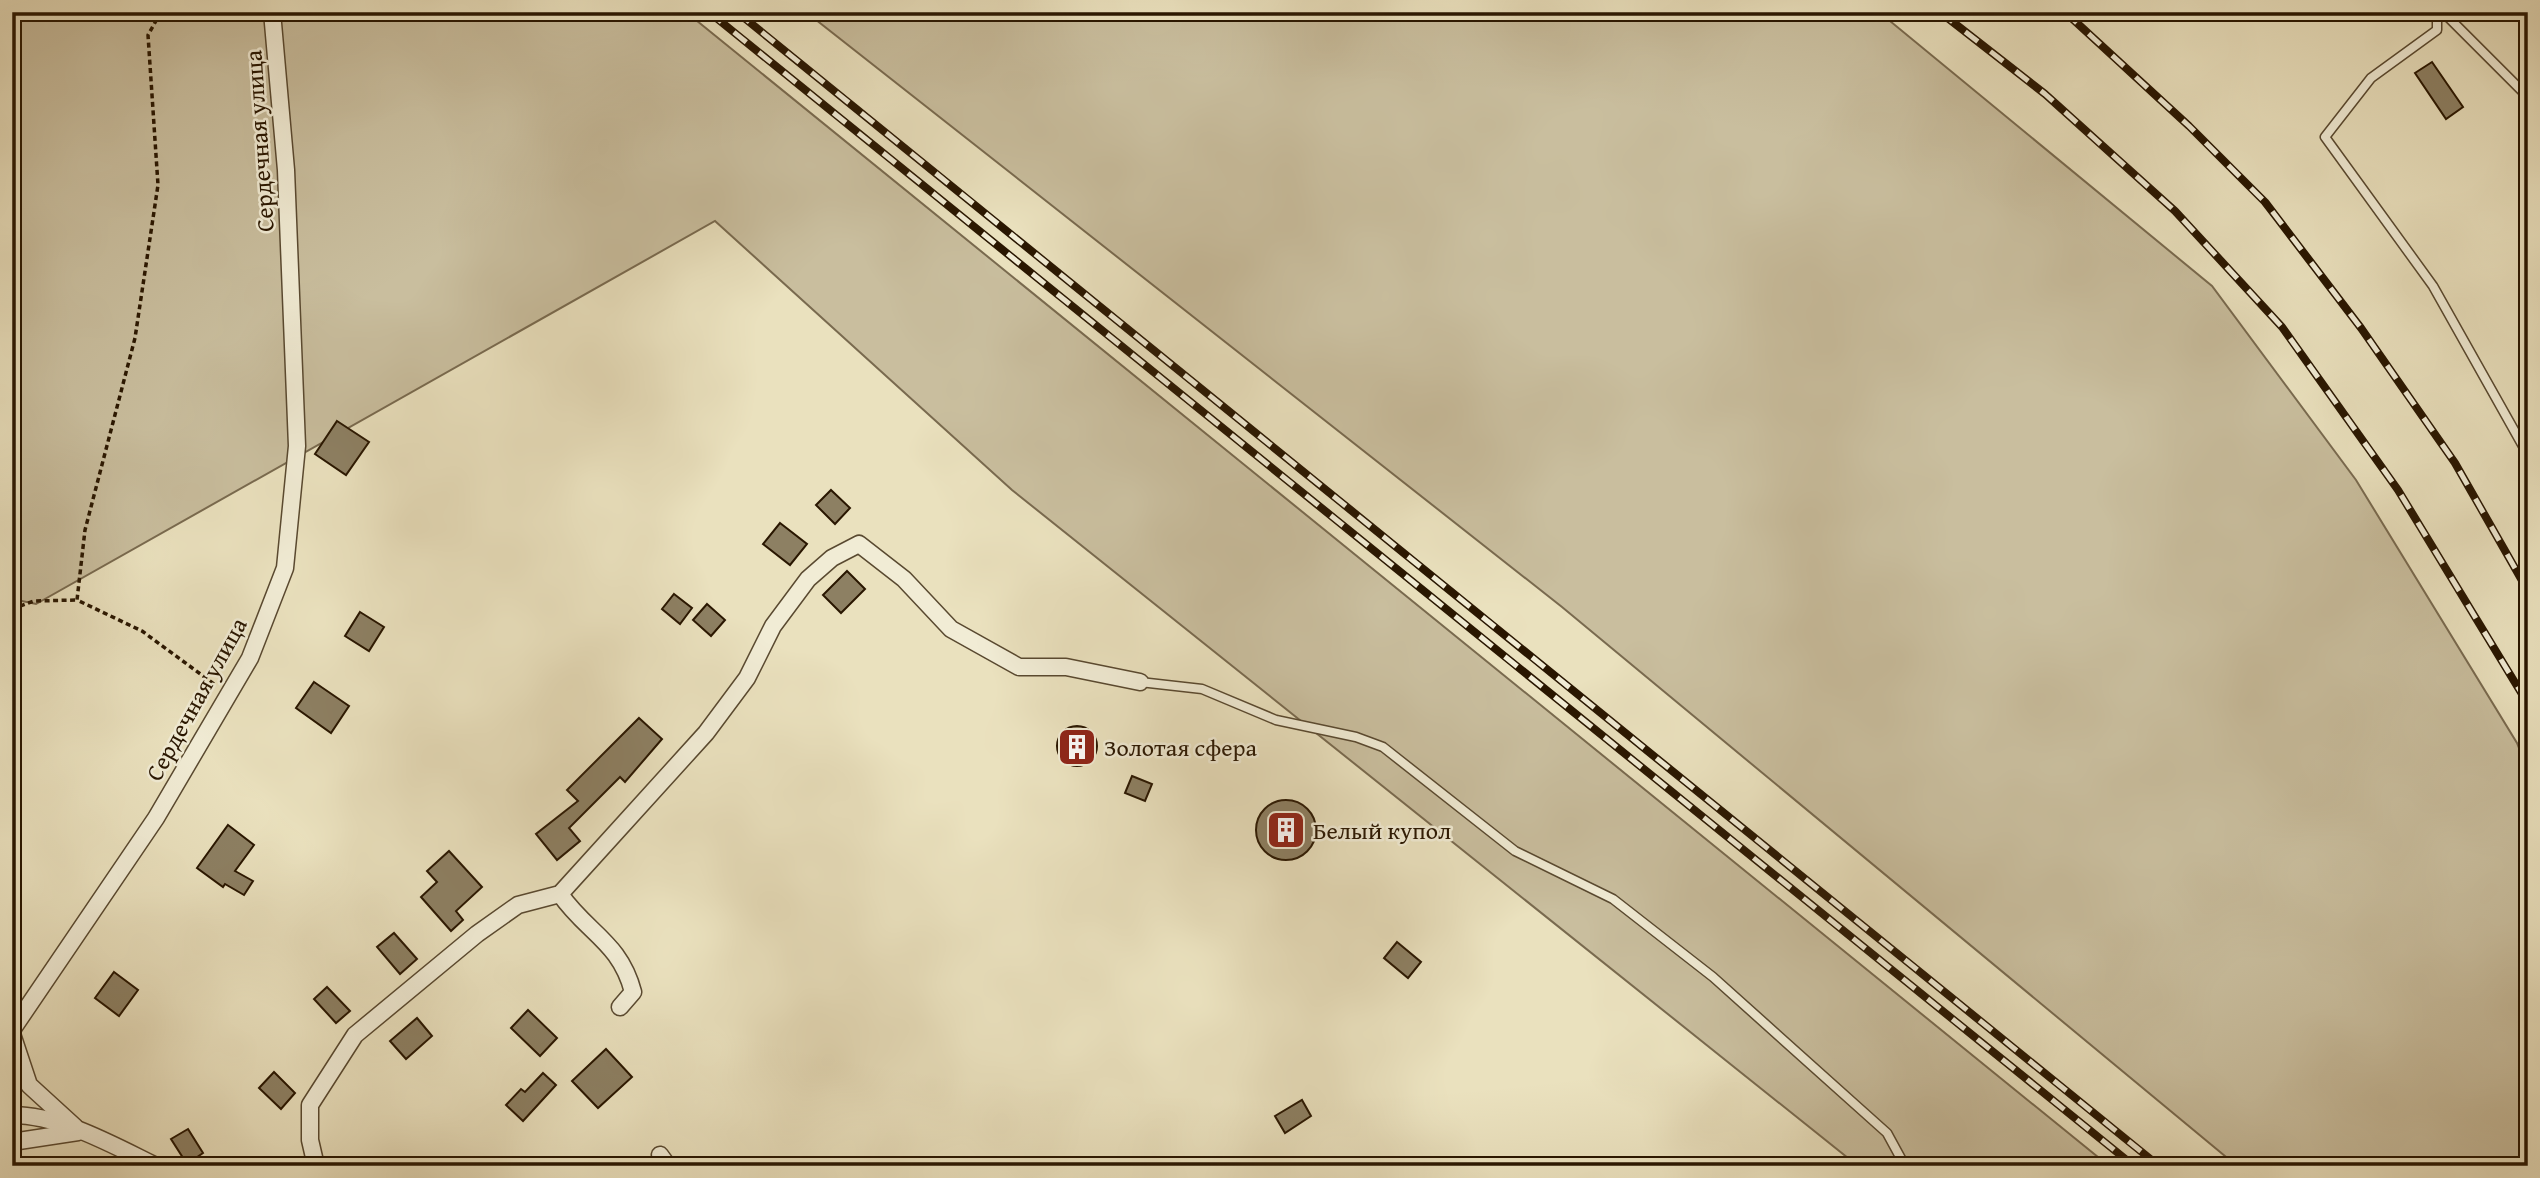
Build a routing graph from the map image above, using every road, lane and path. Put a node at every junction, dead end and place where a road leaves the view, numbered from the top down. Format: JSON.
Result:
{"nodes":[{"id":1,"x":160,"y":12,"type":"edge"},
{"id":2,"x":272,"y":12,"type":"edge"},
{"id":3,"x":2437,"y":12,"type":"edge"},
{"id":4,"x":2443,"y":12,"type":"edge"},
{"id":5,"x":2528,"y":97,"type":"edge"},
{"id":6,"x":2528,"y":455,"type":"edge"},
{"id":7,"x":77,"y":600,"type":"junction"},
{"id":8,"x":12,"y":609,"type":"edge"},
{"id":9,"x":1140,"y":682,"type":"joint"},
{"id":10,"x":227,"y":693,"type":"junction"},
{"id":11,"x":560,"y":894,"type":"junction"},
{"id":12,"x":620,"y":1007,"type":"dead end"},
{"id":13,"x":12,"y":1032,"type":"edge"},
{"id":14,"x":12,"y":1115,"type":"edge"},
{"id":15,"x":80,"y":1132,"type":"junction"},
{"id":16,"x":12,"y":1142,"type":"edge"},
{"id":17,"x":156,"y":1166,"type":"edge"},
{"id":18,"x":316,"y":1166,"type":"edge"},
{"id":19,"x":1905,"y":1166,"type":"edge"}],
"edges":[{"from":1,"to":7,"type":"path"},
{"from":2,"to":10,"type":"street","name":"Сердечная улица"},
{"from":3,"to":6,"type":"lane"},
{"from":4,"to":5,"type":"lane"},
{"from":7,"to":8,"type":"path"},
{"from":7,"to":10,"type":"path"},
{"from":9,"to":11,"type":"street"},
{"from":9,"to":19,"type":"lane"},
{"from":10,"to":13,"type":"street","name":"Сердечная улица"},
{"from":11,"to":12,"type":"street"},
{"from":11,"to":18,"type":"street"},
{"from":13,"to":15,"type":"street","name":"Сердечная улица"},
{"from":14,"to":15,"type":"street"},
{"from":15,"to":16,"type":"street"},
{"from":15,"to":17,"type":"street"}]}
